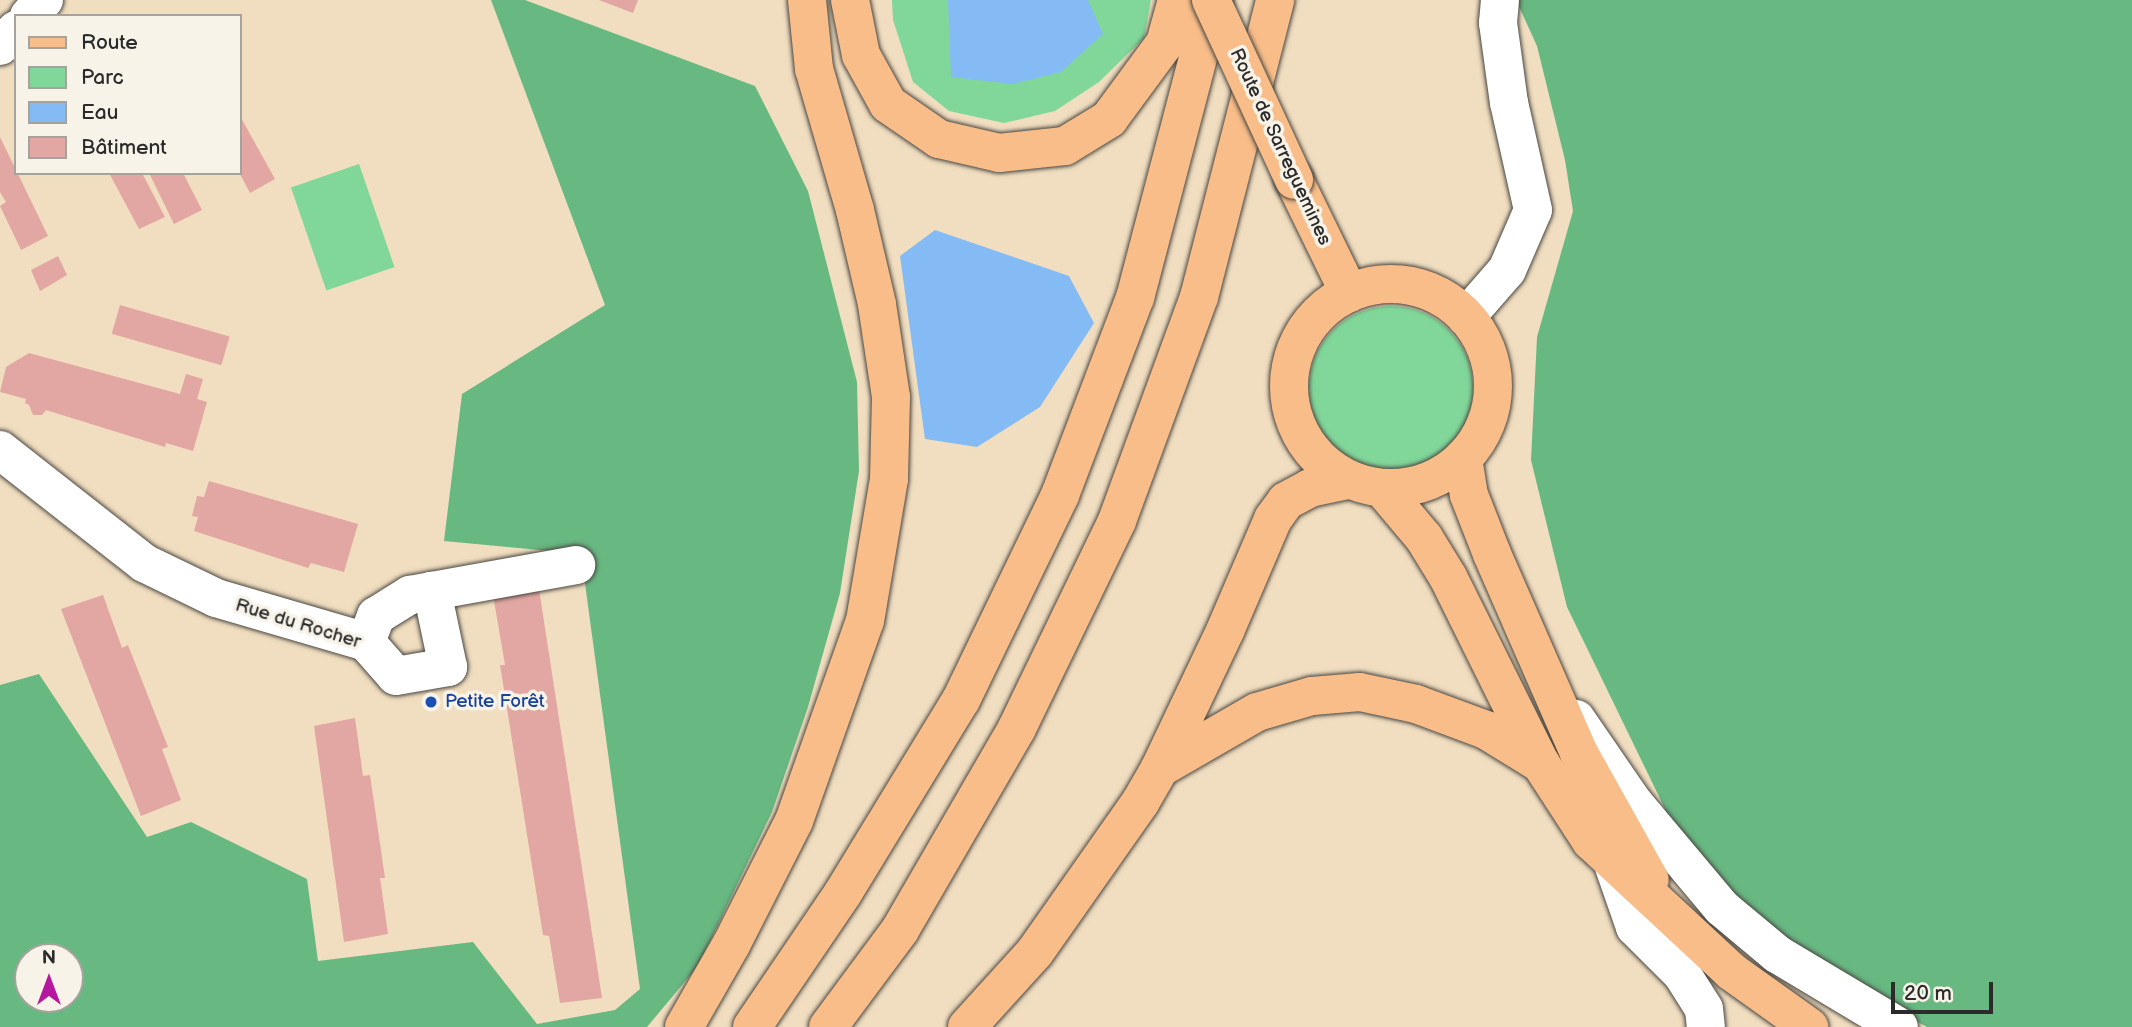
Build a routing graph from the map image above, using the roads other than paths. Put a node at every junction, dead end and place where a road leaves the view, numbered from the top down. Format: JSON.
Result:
{"nodes":[{"id":1,"x":44,"y":0,"type":"edge"},
{"id":2,"x":807,"y":0,"type":"edge"},
{"id":3,"x":850,"y":0,"type":"edge"},
{"id":4,"x":1177,"y":0,"type":"edge"},
{"id":5,"x":1212,"y":0,"type":"edge"},
{"id":6,"x":1275,"y":0,"type":"edge"},
{"id":7,"x":1500,"y":0,"type":"edge"},
{"id":8,"x":31,"y":14,"type":"edge"},
{"id":9,"x":14,"y":32,"type":"edge"},
{"id":10,"x":0,"y":46,"type":"edge"},
{"id":11,"x":1349,"y":293,"type":"junction"},
{"id":12,"x":1466,"y":317,"type":"junction"},
{"id":13,"x":0,"y":450,"type":"edge"},
{"id":14,"x":1463,"y":458,"type":"junction"},
{"id":15,"x":1365,"y":484,"type":"junction"},
{"id":16,"x":576,"y":565,"type":"dead end"},
{"id":17,"x":432,"y":591,"type":"junction"},
{"id":18,"x":366,"y":642,"type":"junction"},
{"id":19,"x":1551,"y":685,"type":"junction"},
{"id":20,"x":1541,"y":764,"type":"junction"},
{"id":21,"x":1160,"y":768,"type":"junction"},
{"id":22,"x":1612,"y":860,"type":"junction"},
{"id":23,"x":1668,"y":913,"type":"junction"},
{"id":24,"x":684,"y":1027,"type":"edge"},
{"id":25,"x":752,"y":1027,"type":"edge"},
{"id":26,"x":828,"y":1027,"type":"edge"},
{"id":27,"x":967,"y":1027,"type":"edge"},
{"id":28,"x":1706,"y":1027,"type":"edge"},
{"id":29,"x":1809,"y":1027,"type":"edge"},
{"id":30,"x":1899,"y":1027,"type":"edge"}],
"edges":[{"from":1,"to":8,"type":"street"},
{"from":2,"to":24,"type":"main road"},
{"from":3,"to":4,"type":"main road"},
{"from":5,"to":11,"type":"main road","name":"Route de Sarreguemines","bridge":true},
{"from":5,"to":25,"type":"main road"},
{"from":6,"to":26,"type":"main road"},
{"from":7,"to":12,"type":"street"},
{"from":9,"to":10,"type":"street"},
{"from":11,"to":12,"type":"main road"},
{"from":11,"to":15,"type":"main road"},
{"from":12,"to":14,"type":"main road"},
{"from":13,"to":18,"type":"street","name":"Rue du Rocher"},
{"from":14,"to":15,"type":"main road"},
{"from":14,"to":19,"type":"main road"},
{"from":15,"to":20,"type":"main road"},
{"from":15,"to":21,"type":"main road"},
{"from":16,"to":17,"type":"street"},
{"from":17,"to":18,"type":"street"},
{"from":17,"to":18,"type":"street","name":"Rue du Rocher"},
{"from":19,"to":23,"type":"main road"},
{"from":19,"to":30,"type":"street"},
{"from":20,"to":21,"type":"main road"},
{"from":20,"to":22,"type":"main road"},
{"from":21,"to":27,"type":"main road"},
{"from":22,"to":23,"type":"main road"},
{"from":22,"to":28,"type":"street"},
{"from":23,"to":29,"type":"main road"}]}
